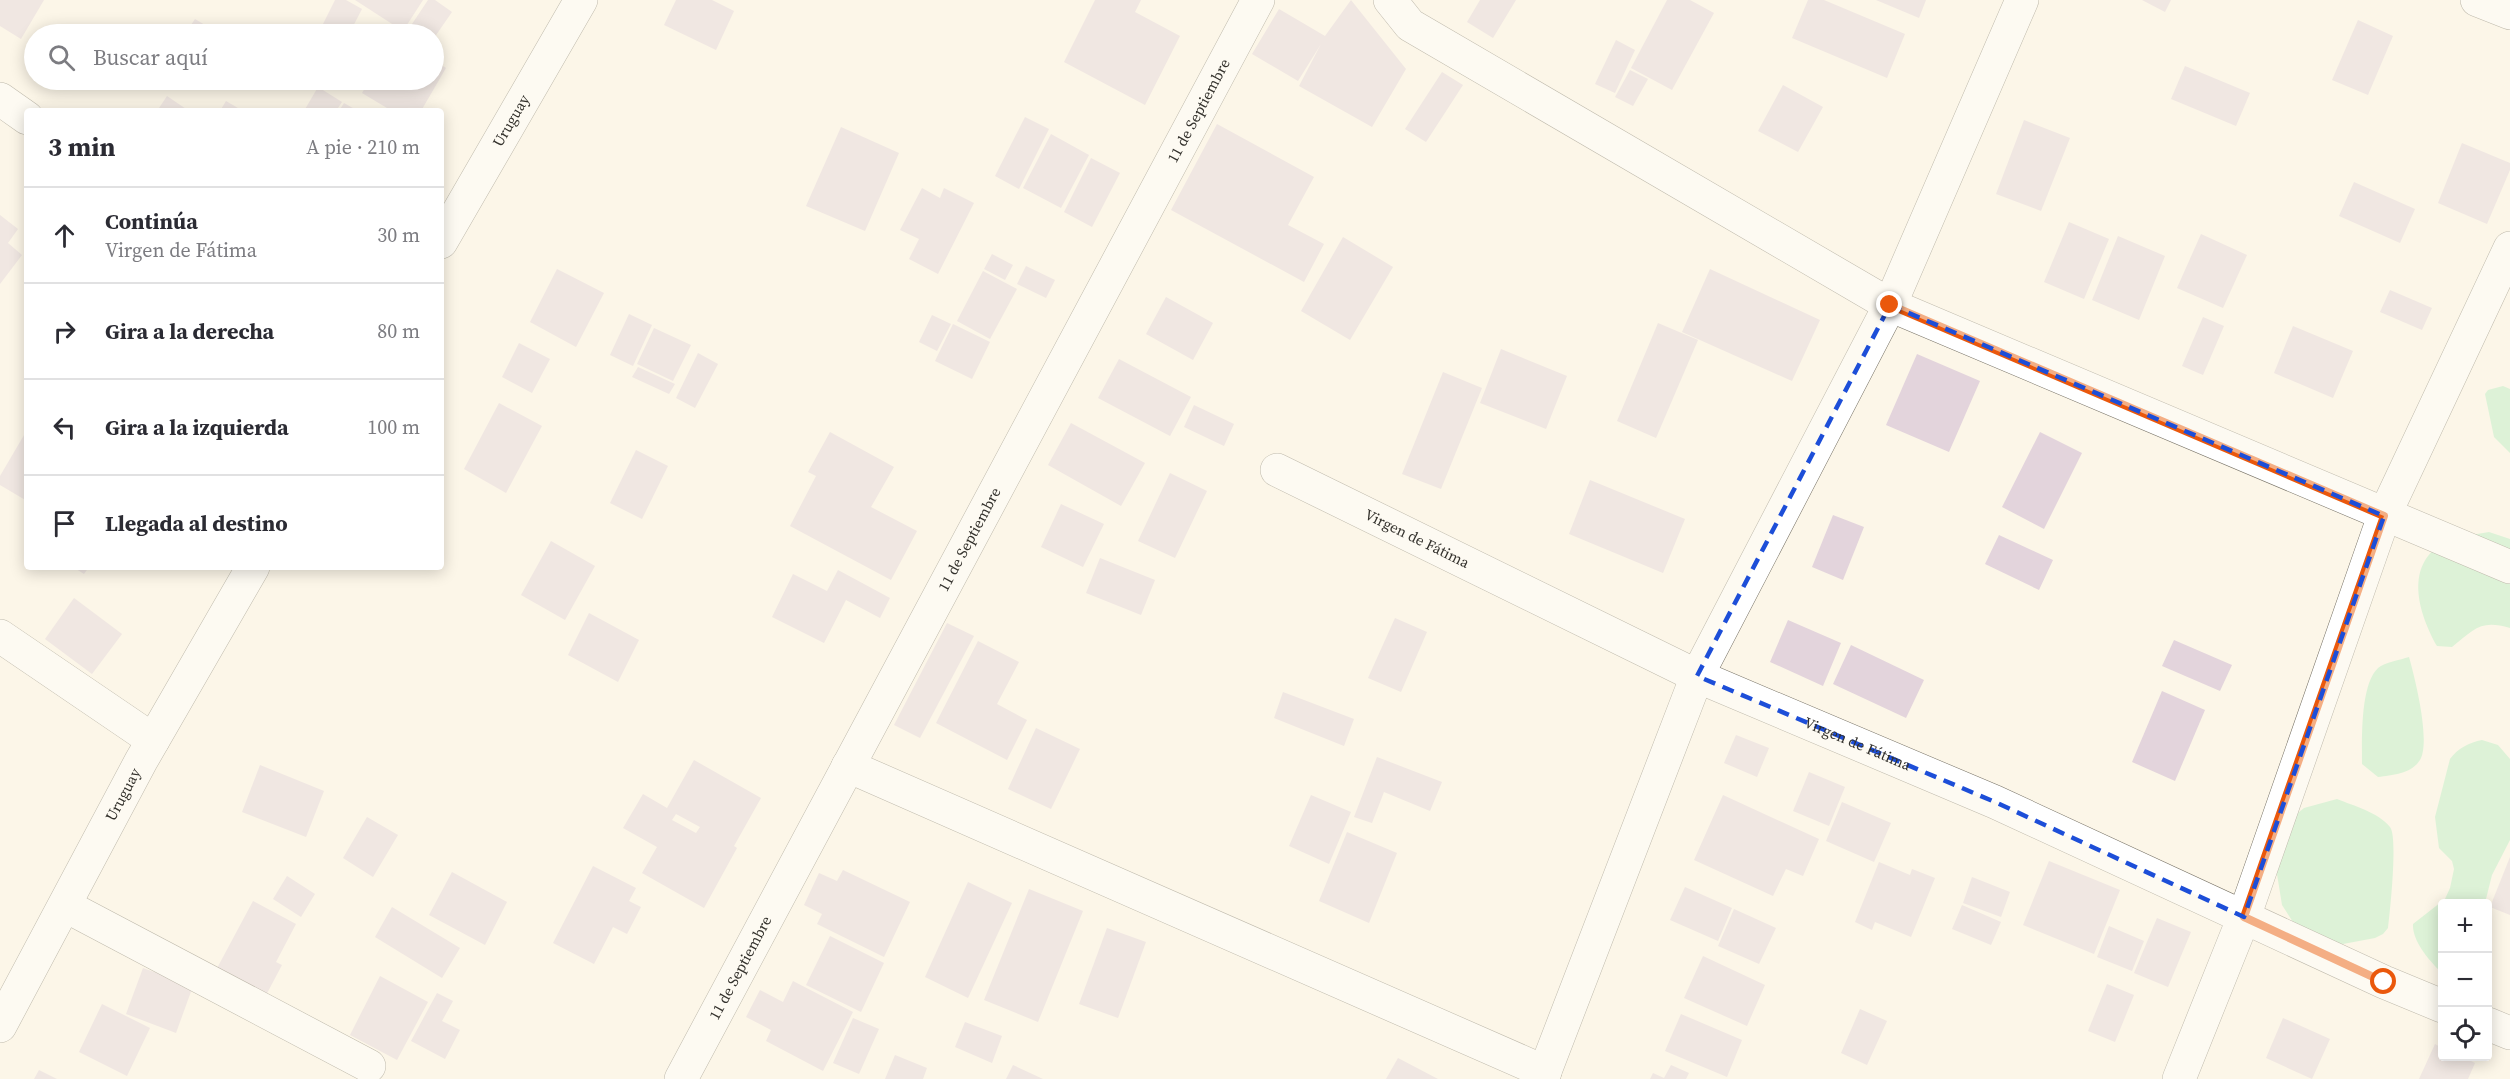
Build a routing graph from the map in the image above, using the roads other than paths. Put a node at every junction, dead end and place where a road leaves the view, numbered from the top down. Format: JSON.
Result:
{"nodes":[{"id":1,"x":1258,"y":0,"type":"edge"},
{"id":2,"x":2022,"y":0,"type":"edge"},
{"id":3,"x":2477,"y":0,"type":"edge"},
{"id":4,"x":577,"y":1,"type":"edge"},
{"id":5,"x":1407,"y":8,"type":"edge"},
{"id":6,"x":2510,"y":13,"type":"edge"},
{"id":7,"x":0,"y":99,"type":"edge"},
{"id":8,"x":24,"y":116,"type":"edge"},
{"id":9,"x":444,"y":237,"type":"edge"},
{"id":10,"x":2510,"y":248,"type":"edge"},
{"id":11,"x":1890,"y":305,"type":"junction"},
{"id":12,"x":1277,"y":470,"type":"dead end"},
{"id":13,"x":2384,"y":516,"type":"junction"},
{"id":14,"x":2510,"y":567,"type":"edge"},
{"id":15,"x":251,"y":570,"type":"edge"},
{"id":16,"x":0,"y":636,"type":"edge"},
{"id":17,"x":1697,"y":676,"type":"junction"},
{"id":18,"x":153,"y":740,"type":"junction"},
{"id":19,"x":848,"y":766,"type":"junction"},
{"id":20,"x":66,"y":906,"type":"junction"},
{"id":21,"x":2244,"y":917,"type":"junction"},
{"id":22,"x":2438,"y":1004,"type":"edge"},
{"id":23,"x":0,"y":1026,"type":"edge"},
{"id":24,"x":2492,"y":1026,"type":"edge"},
{"id":25,"x":2510,"y":1034,"type":"edge"},
{"id":26,"x":369,"y":1066,"type":"dead end"},
{"id":27,"x":1543,"y":1076,"type":"edge"},
{"id":28,"x":681,"y":1079,"type":"edge"},
{"id":29,"x":2179,"y":1079,"type":"edge"}],
"edges":[{"from":1,"to":19,"type":"street","name":"11 de Septiembre"},
{"from":2,"to":11,"type":"street"},
{"from":3,"to":6,"type":"street"},
{"from":4,"to":9,"type":"street","name":"Uruguay"},
{"from":5,"to":11,"type":"street"},
{"from":7,"to":8,"type":"street"},
{"from":10,"to":13,"type":"street"},
{"from":11,"to":13,"type":"street"},
{"from":11,"to":17,"type":"street"},
{"from":12,"to":17,"type":"street","name":"Virgen de Fátima"},
{"from":13,"to":14,"type":"street"},
{"from":13,"to":21,"type":"street"},
{"from":15,"to":18,"type":"street","name":"Uruguay"},
{"from":16,"to":18,"type":"street"},
{"from":17,"to":21,"type":"street","name":"Virgen de Fátima"},
{"from":17,"to":27,"type":"street"},
{"from":18,"to":20,"type":"street","name":"Uruguay"},
{"from":19,"to":27,"type":"street"},
{"from":19,"to":28,"type":"street","name":"11 de Septiembre"},
{"from":20,"to":23,"type":"street","name":"Uruguay"},
{"from":20,"to":26,"type":"street"},
{"from":21,"to":22,"type":"street","name":"Virgen de Fátima"},
{"from":21,"to":29,"type":"street"},
{"from":24,"to":25,"type":"street"}]}
